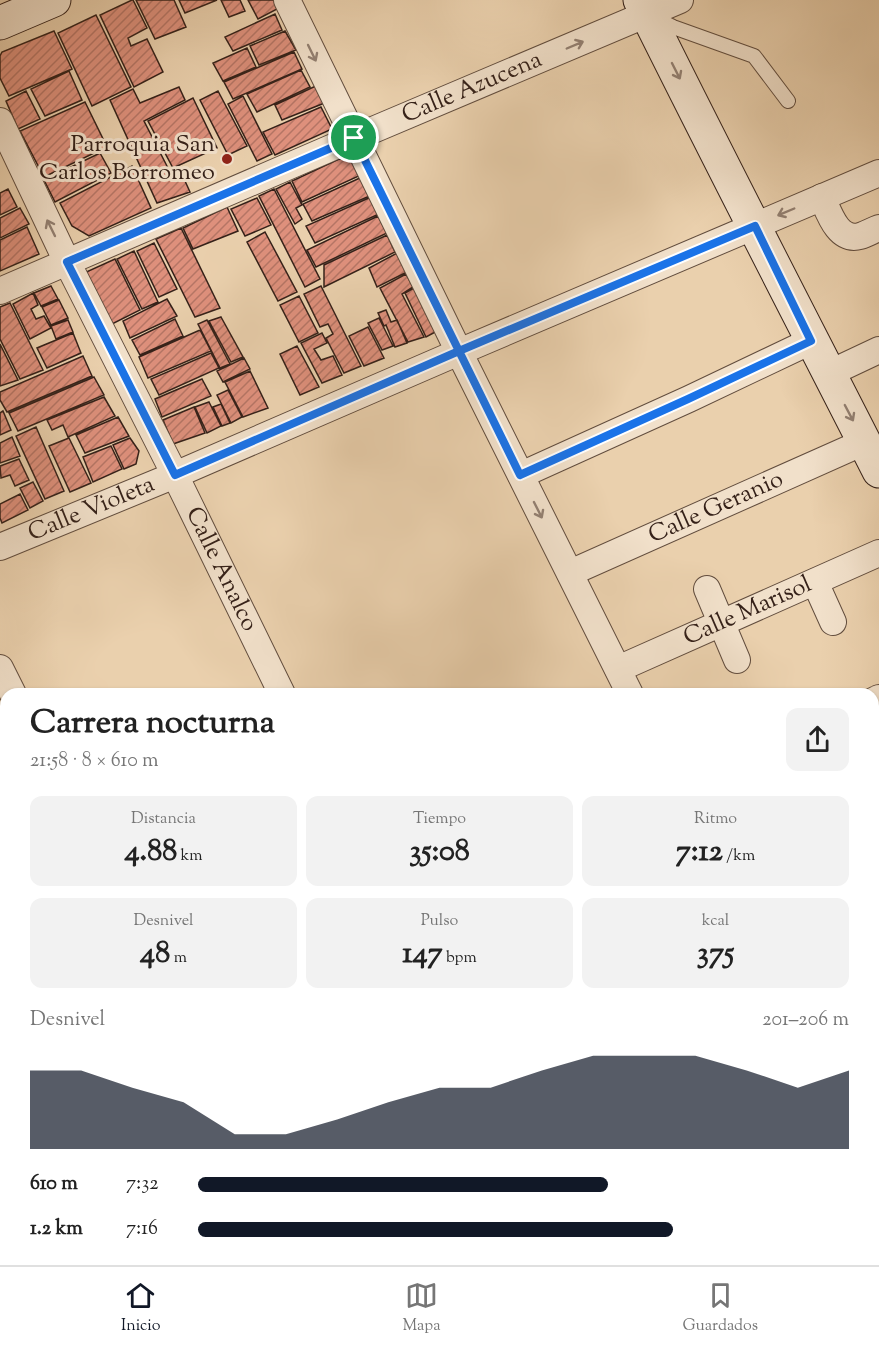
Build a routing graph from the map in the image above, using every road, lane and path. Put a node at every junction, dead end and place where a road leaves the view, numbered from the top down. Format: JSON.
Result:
{"nodes":[{"id":1,"x":54,"y":0,"type":"edge"},
{"id":2,"x":287,"y":0,"type":"edge"},
{"id":3,"x":680,"y":0,"type":"edge"},
{"id":4,"x":643,"y":7,"type":"edge"},
{"id":5,"x":0,"y":23,"type":"edge"},
{"id":6,"x":788,"y":102,"type":"dead end"},
{"id":7,"x":0,"y":121,"type":"edge"},
{"id":8,"x":354,"y":138,"type":"junction"},
{"id":9,"x":879,"y":173,"type":"edge"},
{"id":10,"x":822,"y":197,"type":"junction"},
{"id":11,"x":755,"y":226,"type":"junction"},
{"id":12,"x":879,"y":228,"type":"edge"},
{"id":13,"x":67,"y":262,"type":"junction"},
{"id":14,"x":0,"y":291,"type":"edge"},
{"id":15,"x":811,"y":341,"type":"junction"},
{"id":16,"x":879,"y":350,"type":"edge"},
{"id":17,"x":459,"y":351,"type":"junction"},
{"id":18,"x":828,"y":374,"type":"junction"},
{"id":19,"x":864,"y":442,"type":"junction"},
{"id":20,"x":879,"y":471,"type":"edge"},
{"id":21,"x":175,"y":475,"type":"junction"},
{"id":22,"x":520,"y":475,"type":"junction"},
{"id":23,"x":0,"y":547,"type":"edge"},
{"id":24,"x":879,"y":554,"type":"edge"},
{"id":25,"x":570,"y":573,"type":"junction"},
{"id":26,"x":815,"y":582,"type":"junction"},
{"id":27,"x":707,"y":589,"type":"dead end"},
{"id":28,"x":833,"y":622,"type":"dead end"},
{"id":29,"x":722,"y":623,"type":"junction"},
{"id":30,"x":737,"y":660,"type":"dead end"},
{"id":31,"x":0,"y":668,"type":"edge"},
{"id":32,"x":618,"y":669,"type":"junction"},
{"id":33,"x":11,"y":688,"type":"edge"},
{"id":34,"x":279,"y":688,"type":"edge"},
{"id":35,"x":627,"y":688,"type":"edge"}],
"edges":[{"from":1,"to":5,"type":"street"},
{"from":2,"to":8,"type":"street","one_way":true},
{"from":3,"to":4,"type":"street","name":"Calle Azucena"},
{"from":4,"to":6,"type":"lane"},
{"from":8,"to":4,"type":"street","name":"Calle Azucena","one_way":true},
{"from":4,"to":11,"type":"street","one_way":true},
{"from":13,"to":7,"type":"street","name":"Calle Analco","one_way":true},
{"from":8,"to":13,"type":"street","name":"Calle Azucena"},
{"from":8,"to":17,"type":"street"},
{"from":9,"to":10,"type":"street","name":"Calle Violeta"},
{"from":10,"to":11,"type":"street","name":"Calle Violeta","one_way":true},
{"from":10,"to":12,"type":"street"},
{"from":11,"to":15,"type":"street"},
{"from":11,"to":17,"type":"street","name":"Calle Violeta"},
{"from":13,"to":14,"type":"street","name":"Calle Azucena"},
{"from":13,"to":21,"type":"street","name":"Calle Analco"},
{"from":15,"to":18,"type":"street"},
{"from":15,"to":22,"type":"street"},
{"from":16,"to":18,"type":"street"},
{"from":17,"to":21,"type":"street","name":"Calle Violeta"},
{"from":17,"to":22,"type":"street"},
{"from":18,"to":19,"type":"street","one_way":true},
{"from":19,"to":20,"type":"street"},
{"from":19,"to":25,"type":"street","name":"Calle Geranio"},
{"from":21,"to":23,"type":"street","name":"Calle Violeta"},
{"from":21,"to":34,"type":"street","name":"Calle Analco"},
{"from":22,"to":25,"type":"street","one_way":true},
{"from":24,"to":26,"type":"street","name":"Calle Marisol"},
{"from":25,"to":32,"type":"street"},
{"from":26,"to":28,"type":"street"},
{"from":26,"to":29,"type":"street","name":"Calle Marisol"},
{"from":27,"to":29,"type":"street"},
{"from":29,"to":30,"type":"street"},
{"from":29,"to":32,"type":"street","name":"Calle Marisol"},
{"from":31,"to":33,"type":"street"},
{"from":32,"to":35,"type":"street"}]}
